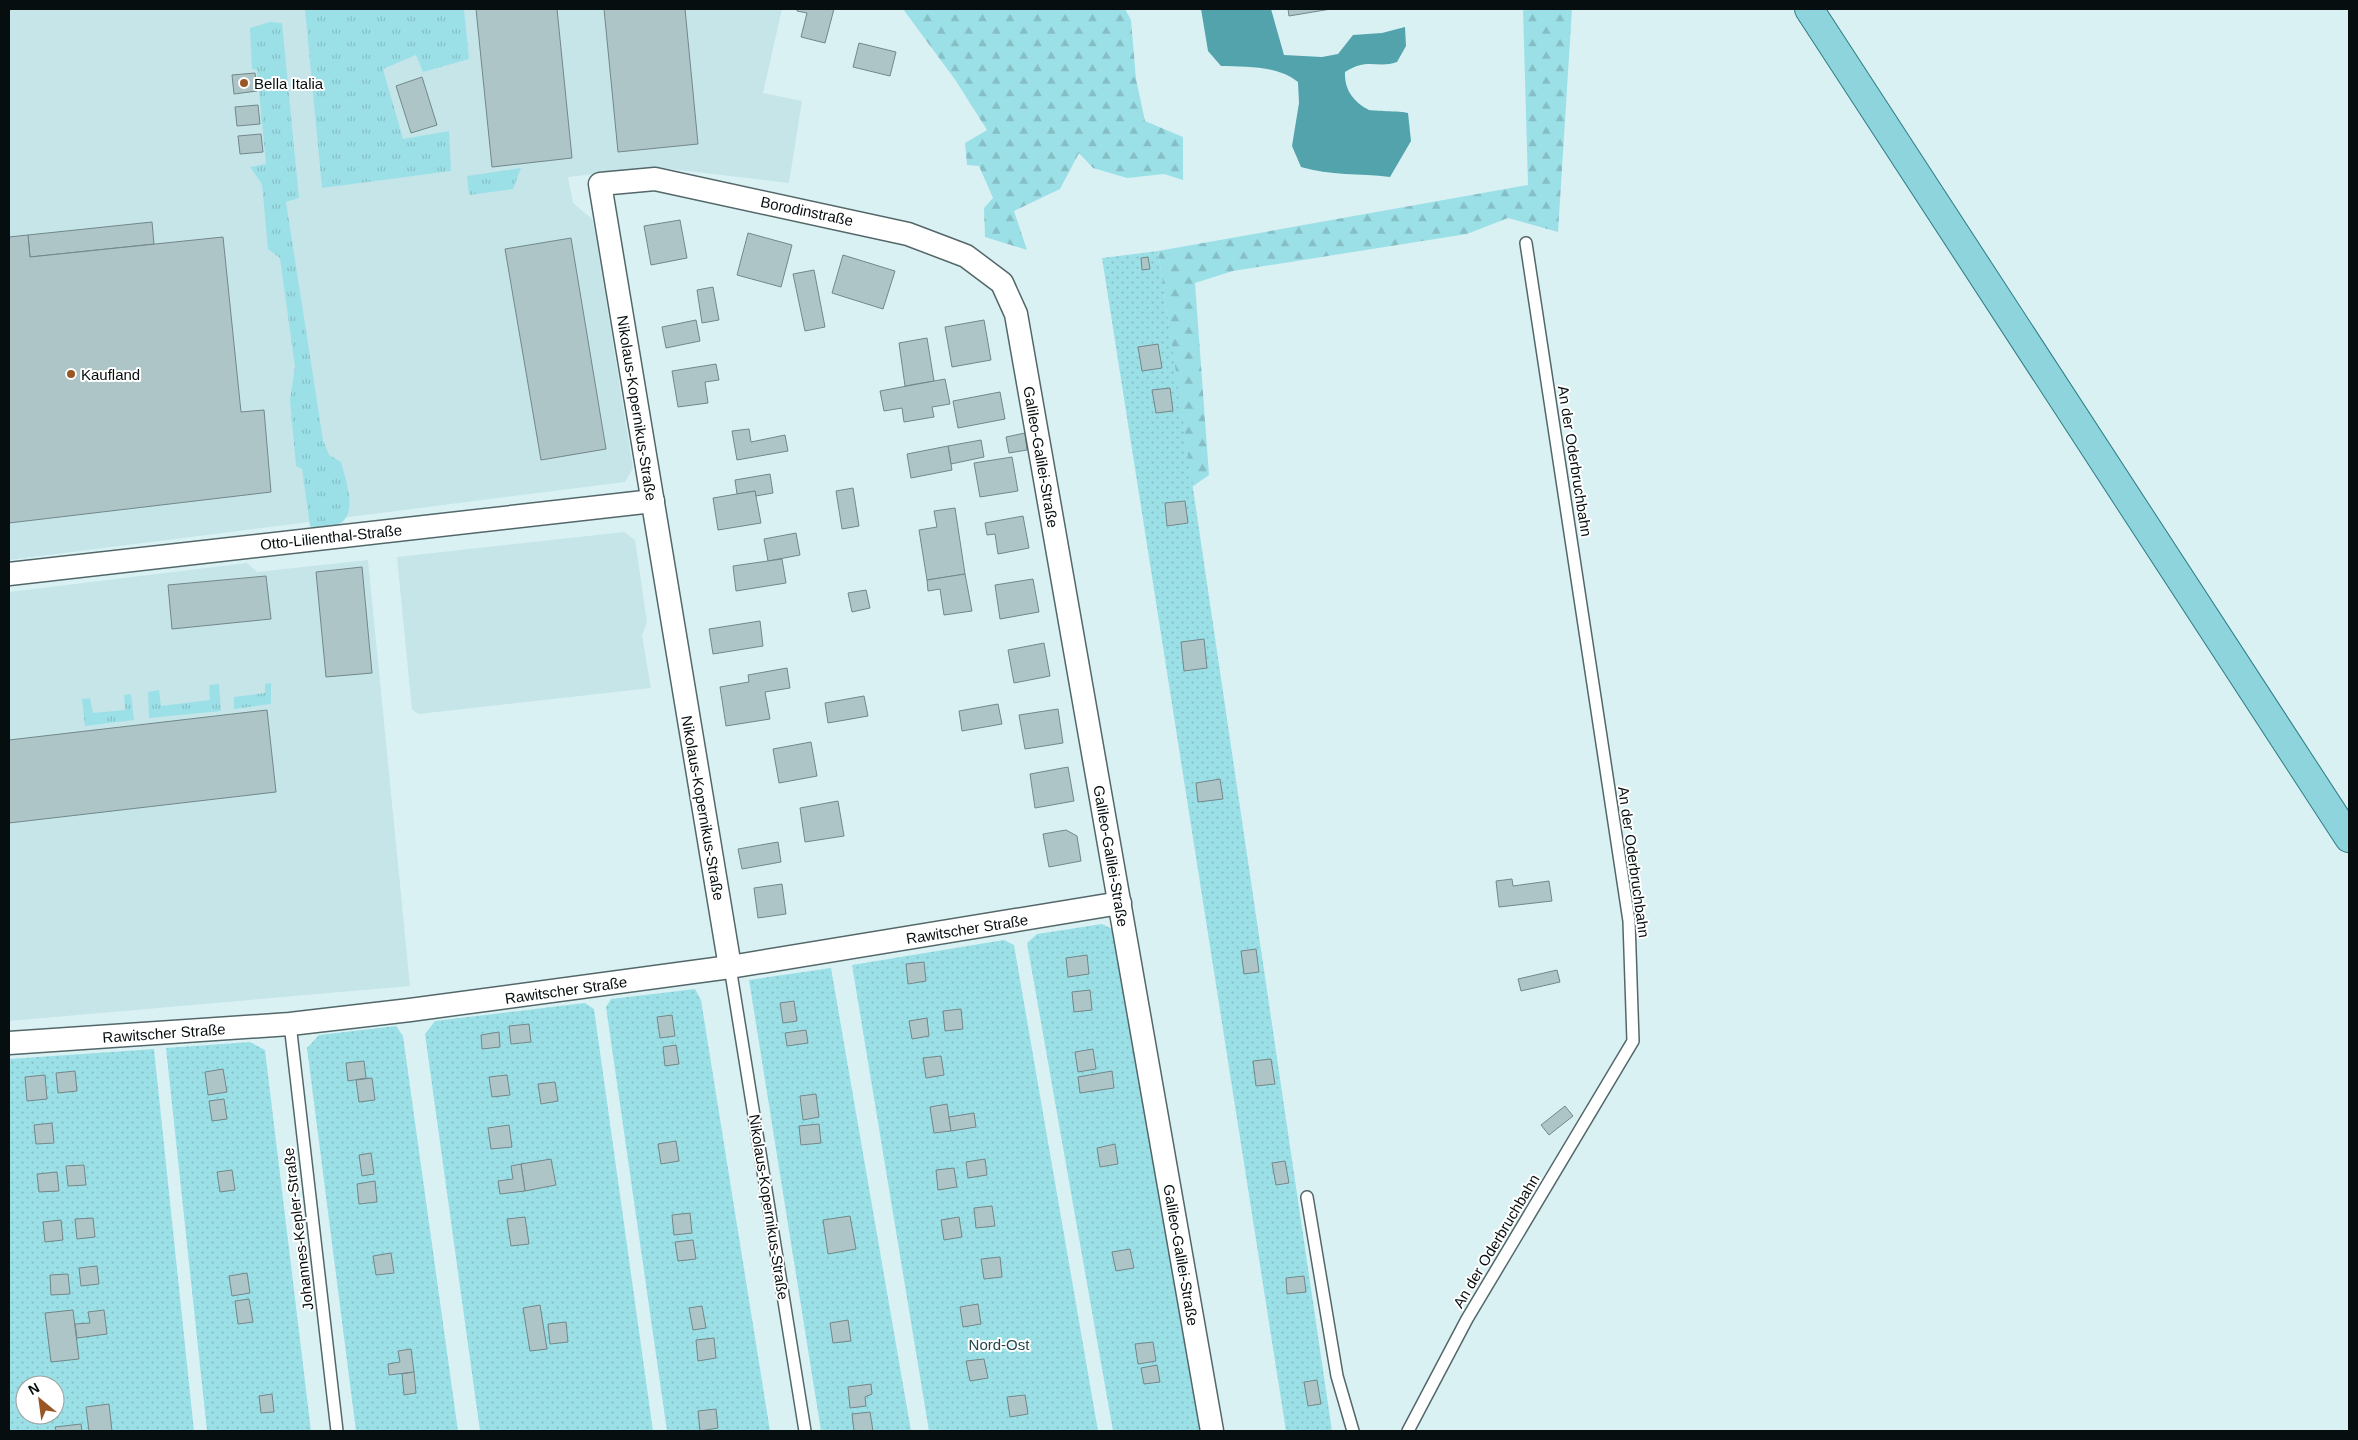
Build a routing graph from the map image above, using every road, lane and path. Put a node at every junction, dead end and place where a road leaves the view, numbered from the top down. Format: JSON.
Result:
{"nodes":[{"id":1,"x":1809,"y":9,"type":"edge"},
{"id":2,"x":600,"y":184,"type":"joint"},
{"id":3,"x":1526,"y":243,"type":"dead end"},
{"id":4,"x":1002,"y":282,"type":"joint"},
{"id":5,"x":653,"y":501,"type":"junction"},
{"id":6,"x":9,"y":574,"type":"edge"},
{"id":7,"x":2349,"y":838,"type":"edge"},
{"id":8,"x":1120,"y":903,"type":"junction"},
{"id":9,"x":730,"y":967,"type":"junction"},
{"id":10,"x":290,"y":1024,"type":"junction"},
{"id":11,"x":9,"y":1043,"type":"edge"},
{"id":12,"x":1307,"y":1197,"type":"dead end"},
{"id":13,"x":337,"y":1431,"type":"edge"},
{"id":14,"x":805,"y":1431,"type":"edge"},
{"id":15,"x":1212,"y":1431,"type":"edge"},
{"id":16,"x":1353,"y":1431,"type":"edge"},
{"id":17,"x":1408,"y":1431,"type":"edge"}],
"edges":[{"from":1,"to":7,"type":"main road"},
{"from":2,"to":4,"type":"street","name":"Borodinstraße"},
{"from":2,"to":5,"type":"street","name":"Nikolaus-Kopernikus-Straße"},
{"from":3,"to":17,"type":"lane","name":"An der Oderbruchbahn"},
{"from":4,"to":8,"type":"street","name":"Galileo-Galilei-Straße"},
{"from":5,"to":6,"type":"street","name":"Otto-Lilienthal-Straße"},
{"from":5,"to":9,"type":"street","name":"Nikolaus-Kopernikus-Straße"},
{"from":8,"to":9,"type":"street","name":"Rawitscher Straße"},
{"from":8,"to":15,"type":"street","name":"Galileo-Galilei-Straße"},
{"from":9,"to":10,"type":"street","name":"Rawitscher Straße"},
{"from":9,"to":14,"type":"lane","name":"Nikolaus-Kopernikus-Straße"},
{"from":10,"to":11,"type":"street","name":"Rawitscher Straße"},
{"from":10,"to":13,"type":"lane","name":"Johannes-Kepler-Straße"},
{"from":12,"to":16,"type":"lane"}]}
